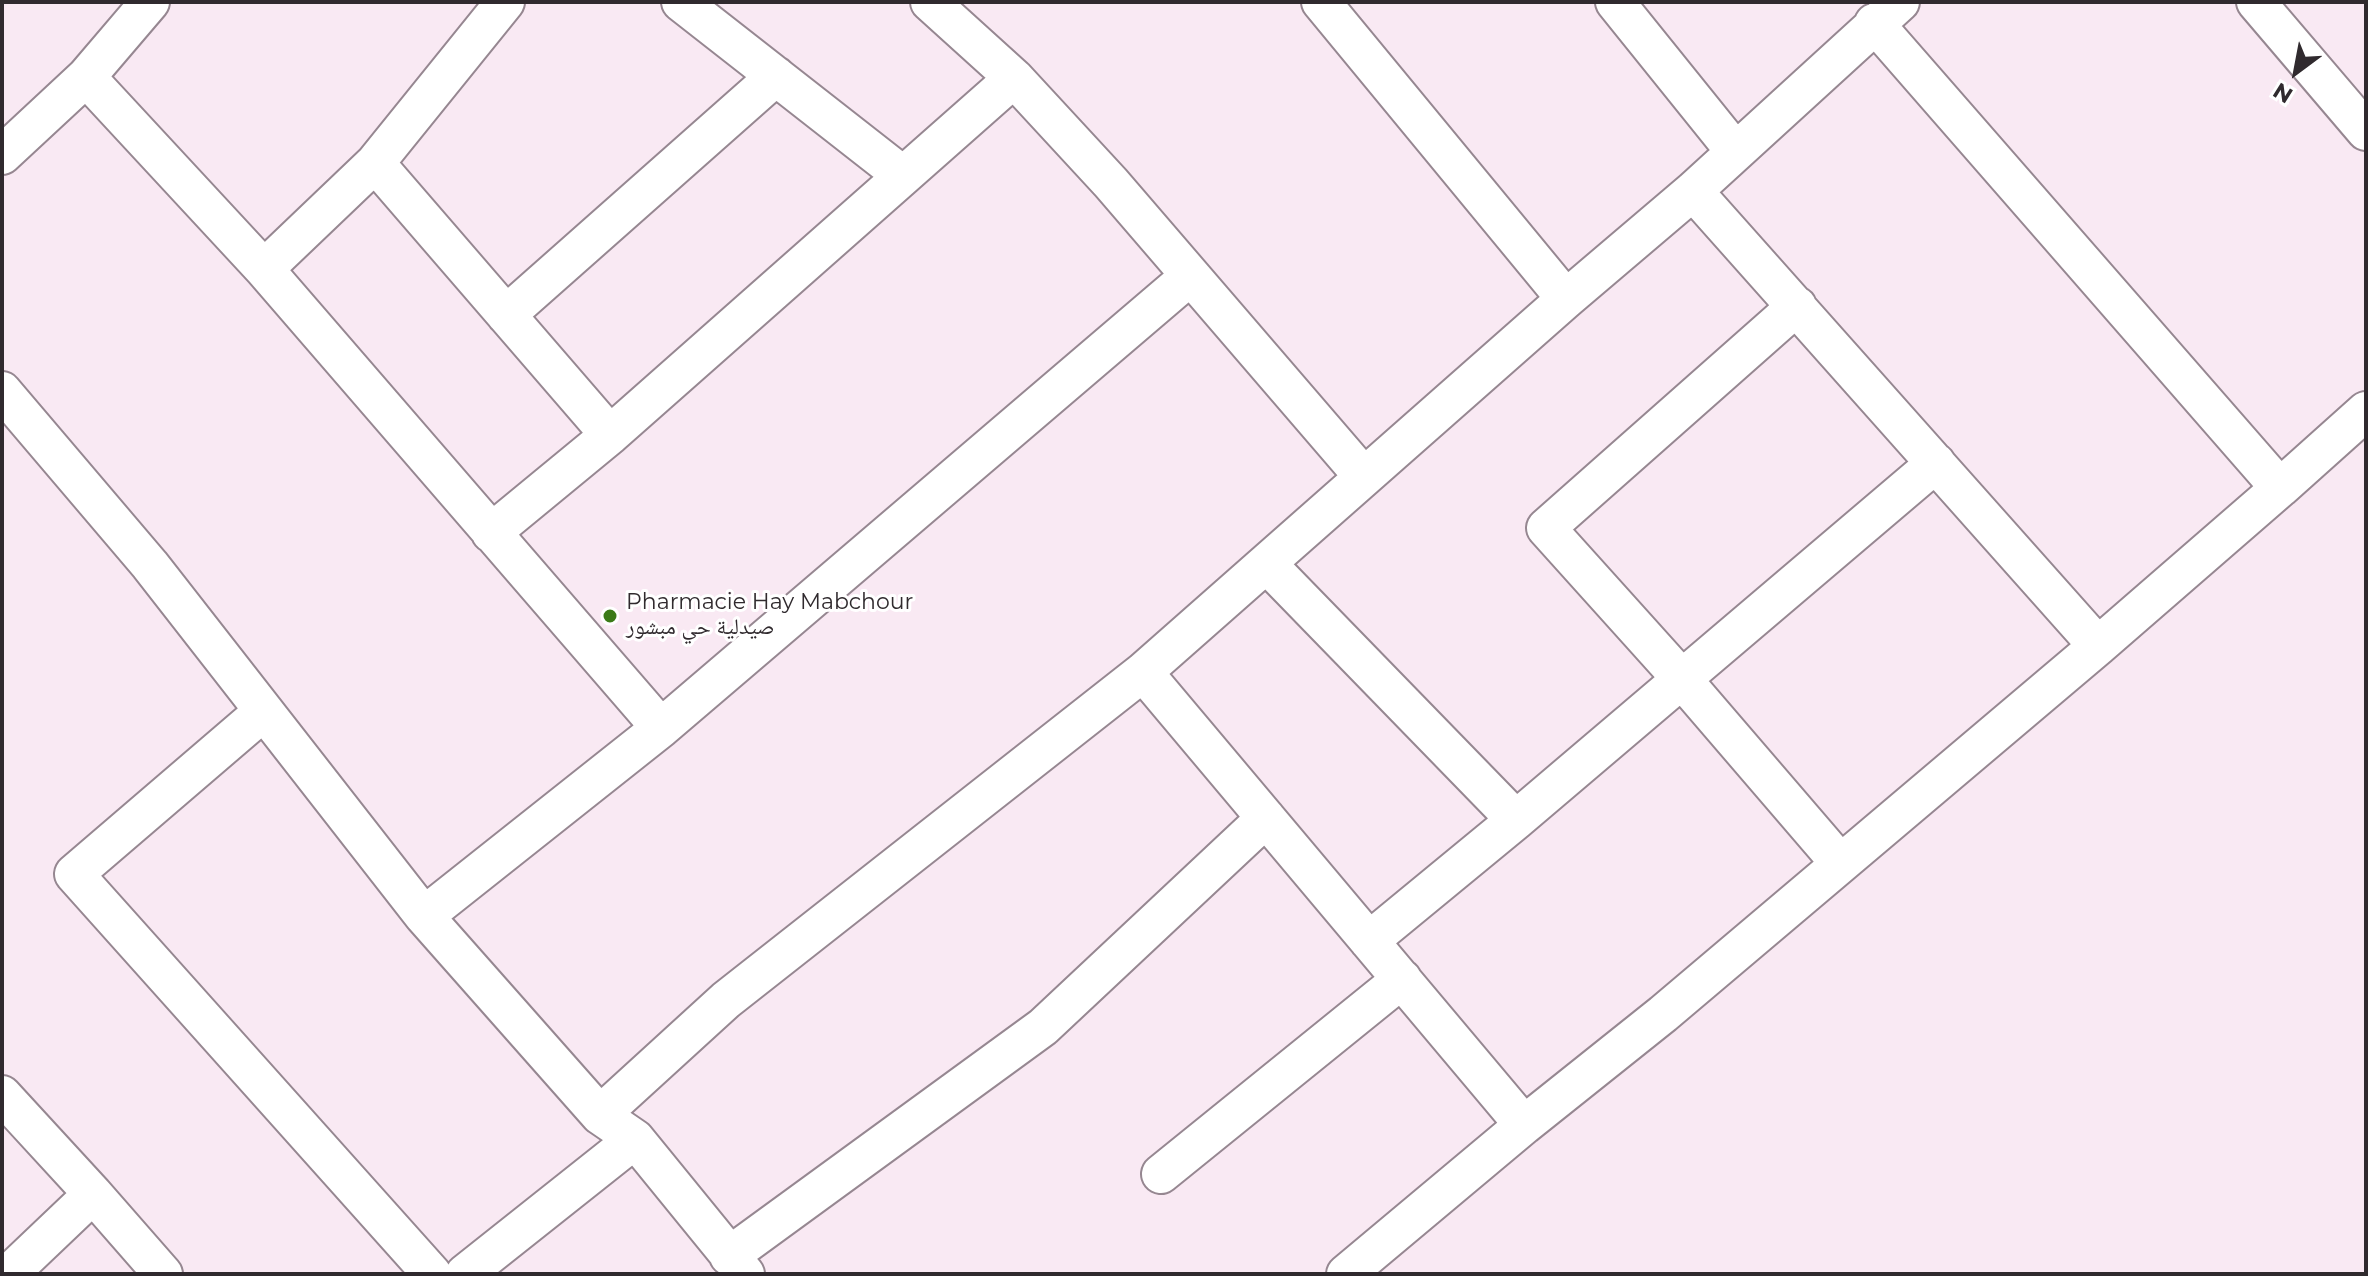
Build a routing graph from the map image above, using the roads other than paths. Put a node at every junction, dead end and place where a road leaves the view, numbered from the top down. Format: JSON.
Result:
{"nodes":[{"id":1,"x":150,"y":2,"type":"edge"},
{"id":2,"x":505,"y":2,"type":"edge"},
{"id":3,"x":681,"y":2,"type":"edge"},
{"id":4,"x":930,"y":2,"type":"edge"},
{"id":5,"x":1321,"y":2,"type":"edge"},
{"id":6,"x":1615,"y":2,"type":"edge"},
{"id":7,"x":2256,"y":2,"type":"edge"},
{"id":8,"x":1887,"y":13,"type":"edge"},
{"id":9,"x":776,"y":76,"type":"junction"},
{"id":10,"x":86,"y":77,"type":"junction"},
{"id":11,"x":1014,"y":78,"type":"junction"},
{"id":12,"x":2366,"y":131,"type":"edge"},
{"id":13,"x":1735,"y":151,"type":"junction"},
{"id":14,"x":2,"y":155,"type":"edge"},
{"id":15,"x":375,"y":163,"type":"junction"},
{"id":16,"x":902,"y":175,"type":"junction"},
{"id":17,"x":1693,"y":191,"type":"junction"},
{"id":18,"x":264,"y":269,"type":"junction"},
{"id":19,"x":1189,"y":277,"type":"junction"},
{"id":20,"x":1566,"y":299,"type":"junction"},
{"id":21,"x":1797,"y":306,"type":"junction"},
{"id":22,"x":506,"y":315,"type":"junction"},
{"id":23,"x":2,"y":391,"type":"edge"},
{"id":24,"x":2366,"y":411,"type":"edge"},
{"id":25,"x":610,"y":435,"type":"junction"},
{"id":26,"x":1936,"y":463,"type":"junction"},
{"id":27,"x":1364,"y":477,"type":"junction"},
{"id":28,"x":2280,"y":488,"type":"junction"},
{"id":29,"x":491,"y":533,"type":"junction"},
{"id":30,"x":1267,"y":564,"type":"junction"},
{"id":31,"x":2098,"y":646,"type":"junction"},
{"id":32,"x":1143,"y":672,"type":"junction"},
{"id":33,"x":1681,"y":678,"type":"junction"},
{"id":34,"x":264,"y":711,"type":"junction"},
{"id":35,"x":661,"y":728,"type":"junction"},
{"id":36,"x":1266,"y":818,"type":"junction"},
{"id":37,"x":1516,"y":820,"type":"junction"},
{"id":38,"x":1840,"y":863,"type":"junction"},
{"id":39,"x":424,"y":916,"type":"junction"},
{"id":40,"x":1369,"y":941,"type":"junction"},
{"id":41,"x":1402,"y":979,"type":"junction"},
{"id":42,"x":2,"y":1095,"type":"edge"},
{"id":43,"x":600,"y":1115,"type":"junction"},
{"id":44,"x":1524,"y":1125,"type":"junction"},
{"id":45,"x":635,"y":1139,"type":"junction"},
{"id":46,"x":1161,"y":1174,"type":"dead end"},
{"id":47,"x":93,"y":1194,"type":"junction"},
{"id":48,"x":737,"y":1265,"type":"edge"},
{"id":49,"x":9,"y":1274,"type":"edge"},
{"id":50,"x":163,"y":1274,"type":"edge"},
{"id":51,"x":432,"y":1274,"type":"edge"},
{"id":52,"x":465,"y":1274,"type":"edge"},
{"id":53,"x":1346,"y":1274,"type":"edge"}],
"edges":[{"from":1,"to":10,"type":"street"},
{"from":2,"to":15,"type":"street"},
{"from":3,"to":9,"type":"street"},
{"from":4,"to":11,"type":"street"},
{"from":5,"to":20,"type":"street"},
{"from":6,"to":13,"type":"street"},
{"from":7,"to":12,"type":"street"},
{"from":8,"to":13,"type":"street"},
{"from":8,"to":28,"type":"street"},
{"from":9,"to":16,"type":"street"},
{"from":9,"to":22,"type":"street"},
{"from":10,"to":14,"type":"street"},
{"from":10,"to":18,"type":"street"},
{"from":11,"to":16,"type":"street"},
{"from":11,"to":19,"type":"street"},
{"from":13,"to":17,"type":"street"},
{"from":15,"to":18,"type":"street"},
{"from":15,"to":22,"type":"street"},
{"from":16,"to":25,"type":"street"},
{"from":17,"to":20,"type":"street"},
{"from":17,"to":21,"type":"street"},
{"from":18,"to":29,"type":"street"},
{"from":19,"to":27,"type":"street"},
{"from":19,"to":35,"type":"street"},
{"from":20,"to":27,"type":"street"},
{"from":21,"to":26,"type":"street"},
{"from":21,"to":33,"type":"street"},
{"from":22,"to":25,"type":"street"},
{"from":23,"to":34,"type":"street"},
{"from":24,"to":28,"type":"street"},
{"from":25,"to":29,"type":"street"},
{"from":26,"to":31,"type":"street"},
{"from":26,"to":33,"type":"street"},
{"from":27,"to":30,"type":"street"},
{"from":28,"to":31,"type":"street"},
{"from":29,"to":35,"type":"street"},
{"from":30,"to":32,"type":"street"},
{"from":30,"to":37,"type":"street"},
{"from":31,"to":38,"type":"street"},
{"from":32,"to":36,"type":"street"},
{"from":32,"to":43,"type":"street"},
{"from":33,"to":37,"type":"street"},
{"from":33,"to":38,"type":"street"},
{"from":34,"to":39,"type":"street"},
{"from":34,"to":51,"type":"street"},
{"from":35,"to":39,"type":"street"},
{"from":36,"to":40,"type":"street"},
{"from":36,"to":48,"type":"street"},
{"from":37,"to":40,"type":"street"},
{"from":38,"to":44,"type":"street"},
{"from":39,"to":43,"type":"street"},
{"from":40,"to":41,"type":"street"},
{"from":41,"to":44,"type":"street"},
{"from":41,"to":46,"type":"street"},
{"from":42,"to":47,"type":"street"},
{"from":43,"to":45,"type":"street"},
{"from":44,"to":53,"type":"street"},
{"from":45,"to":48,"type":"street"},
{"from":45,"to":52,"type":"street"},
{"from":47,"to":49,"type":"street"},
{"from":47,"to":50,"type":"street"}]}
